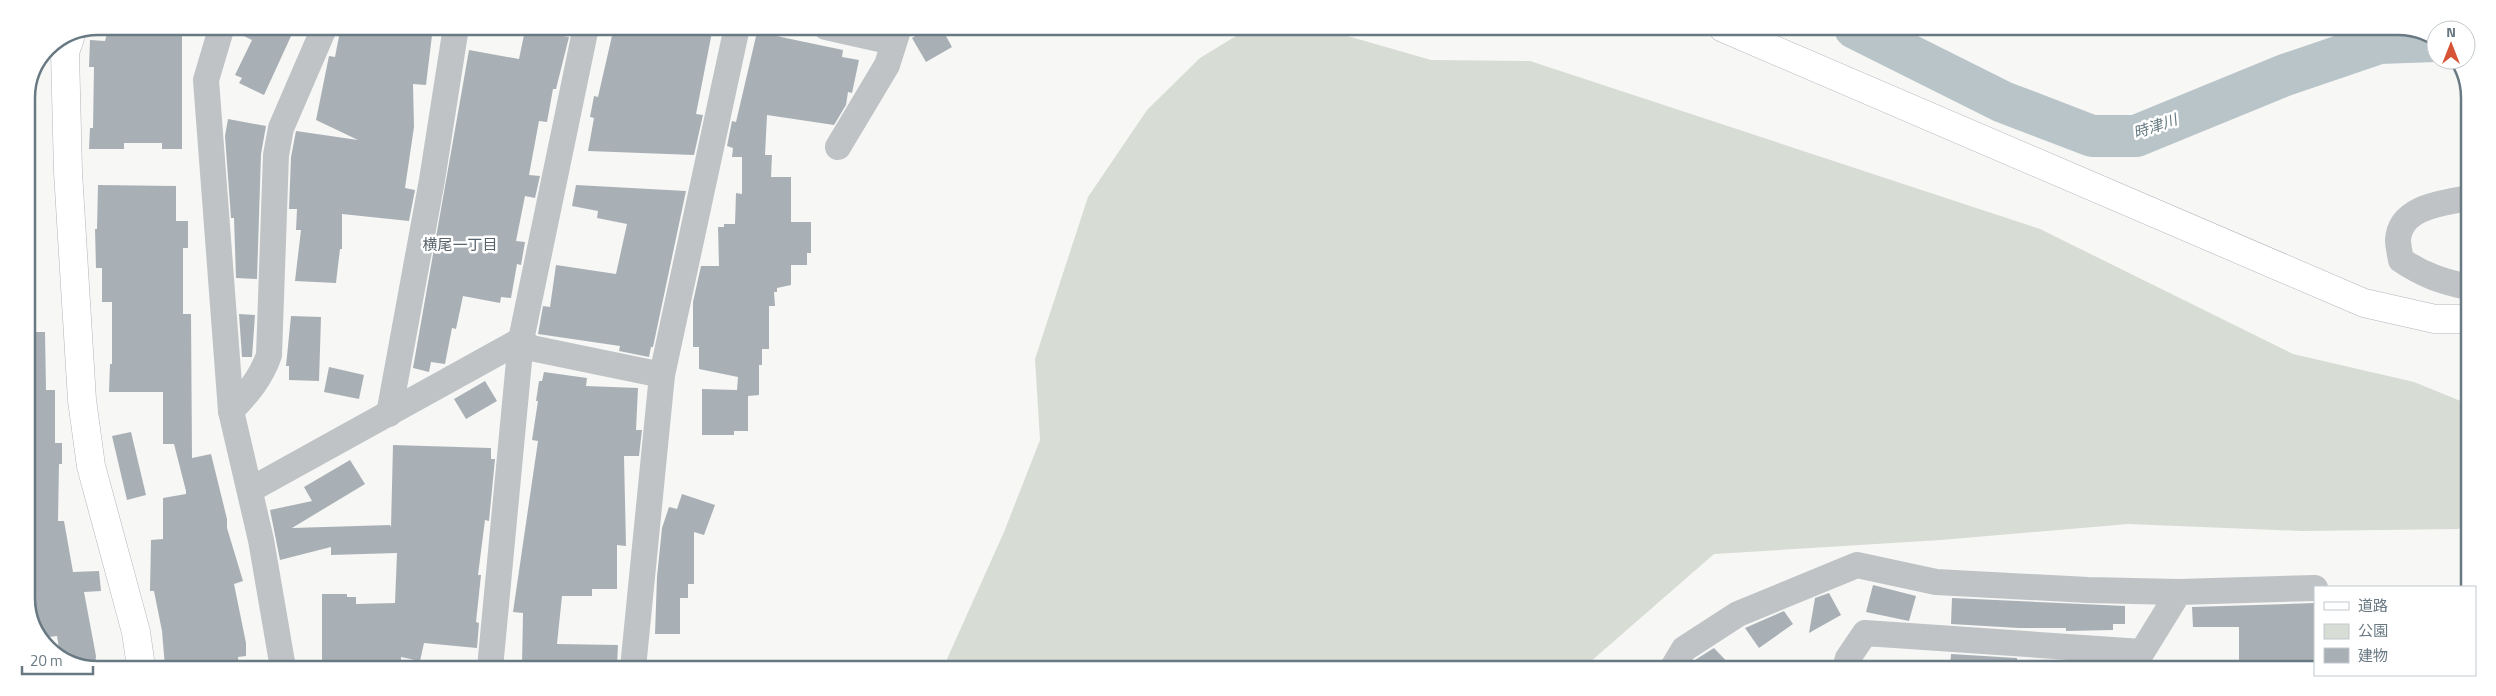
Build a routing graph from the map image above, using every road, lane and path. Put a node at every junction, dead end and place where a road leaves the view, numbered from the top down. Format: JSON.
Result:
{"nodes":[{"id":1,"x":219,"y":35,"type":"edge"},
{"id":2,"x":321,"y":35,"type":"edge"},
{"id":3,"x":455,"y":35,"type":"edge"},
{"id":4,"x":584,"y":35,"type":"edge"},
{"id":5,"x":735,"y":35,"type":"edge"},
{"id":6,"x":896,"y":35,"type":"edge"},
{"id":7,"x":1739,"y":35,"type":"edge"},
{"id":8,"x":68,"y":43,"type":"edge"},
{"id":9,"x":838,"y":147,"type":"dead end"},
{"id":10,"x":2461,"y":200,"type":"edge"},
{"id":11,"x":2461,"y":285,"type":"edge"},
{"id":12,"x":2461,"y":319,"type":"edge"},
{"id":13,"x":521,"y":340,"type":"junction"},
{"id":14,"x":662,"y":375,"type":"junction"},
{"id":15,"x":231,"y":411,"type":"junction"},
{"id":16,"x":389,"y":414,"type":"junction"},
{"id":17,"x":250,"y":490,"type":"junction"},
{"id":18,"x":2314,"y":588,"type":"edge"},
{"id":19,"x":2179,"y":592,"type":"junction"},
{"id":20,"x":139,"y":661,"type":"edge"},
{"id":21,"x":282,"y":661,"type":"edge"},
{"id":22,"x":491,"y":661,"type":"edge"},
{"id":23,"x":634,"y":661,"type":"edge"},
{"id":24,"x":1677,"y":661,"type":"edge"},
{"id":25,"x":1847,"y":661,"type":"edge"}],
"edges":[{"from":1,"to":15,"type":"street"},
{"from":2,"to":15,"type":"street"},
{"from":3,"to":16,"type":"street"},
{"from":4,"to":13,"type":"street"},
{"from":5,"to":14,"type":"street"},
{"from":6,"to":9,"type":"street"},
{"from":7,"to":12,"type":"street"},
{"from":8,"to":20,"type":"street"},
{"from":10,"to":11,"type":"street"},
{"from":13,"to":14,"type":"street"},
{"from":13,"to":16,"type":"street"},
{"from":13,"to":22,"type":"street"},
{"from":14,"to":23,"type":"street"},
{"from":15,"to":17,"type":"street"},
{"from":16,"to":17,"type":"street"},
{"from":17,"to":21,"type":"street"},
{"from":18,"to":19,"type":"street"},
{"from":19,"to":24,"type":"street"},
{"from":19,"to":25,"type":"street"}]}
